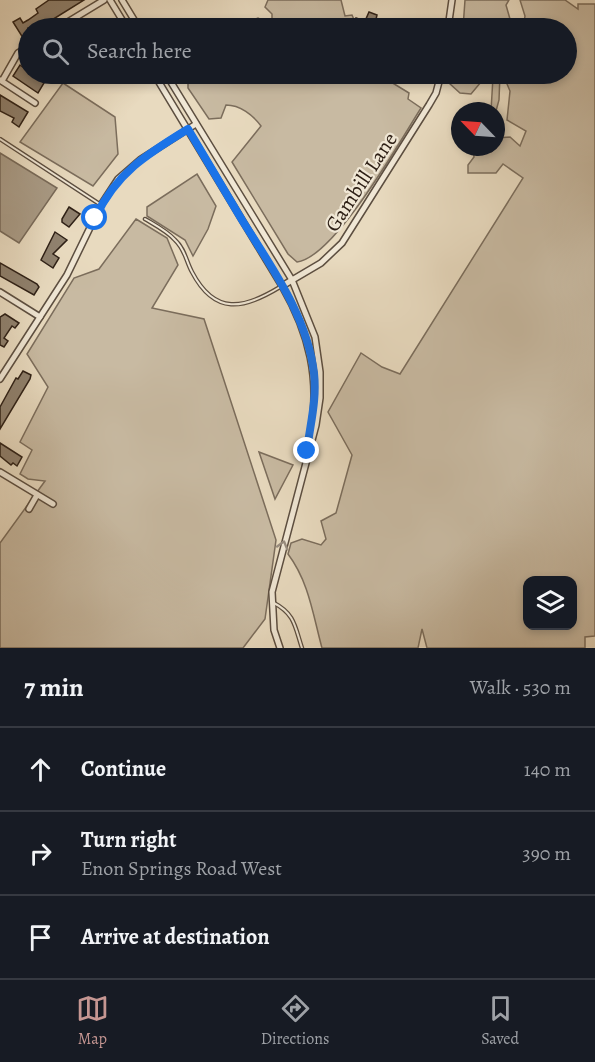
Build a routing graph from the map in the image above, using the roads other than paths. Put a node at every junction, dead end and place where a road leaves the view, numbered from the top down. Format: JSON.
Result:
{"nodes":[{"id":1,"x":104,"y":0,"type":"edge"},
{"id":2,"x":110,"y":0,"type":"edge"},
{"id":3,"x":122,"y":0,"type":"edge"},
{"id":4,"x":452,"y":0,"type":"edge"},
{"id":5,"x":74,"y":18,"type":"edge"},
{"id":6,"x":121,"y":18,"type":"edge"},
{"id":7,"x":133,"y":18,"type":"edge"},
{"id":8,"x":449,"y":18,"type":"edge"},
{"id":9,"x":18,"y":53,"type":"edge"},
{"id":10,"x":1,"y":80,"type":"edge"},
{"id":11,"x":160,"y":84,"type":"edge"},
{"id":12,"x":172,"y":84,"type":"edge"},
{"id":13,"x":438,"y":84,"type":"edge"},
{"id":14,"x":35,"y":103,"type":"dead end"},
{"id":15,"x":196,"y":124,"type":"junction"},
{"id":16,"x":188,"y":129,"type":"junction"},
{"id":17,"x":0,"y":139,"type":"edge"},
{"id":18,"x":101,"y":205,"type":"junction"},
{"id":19,"x":144,"y":219,"type":"dead end"},
{"id":20,"x":292,"y":280,"type":"junction"},
{"id":21,"x":282,"y":286,"type":"junction"},
{"id":22,"x":0,"y":292,"type":"edge"},
{"id":23,"x":40,"y":317,"type":"junction"},
{"id":24,"x":0,"y":378,"type":"edge"},
{"id":25,"x":307,"y":454,"type":"junction"},
{"id":26,"x":0,"y":472,"type":"edge"},
{"id":27,"x":37,"y":495,"type":"junction"},
{"id":28,"x":53,"y":504,"type":"dead end"},
{"id":29,"x":30,"y":508,"type":"dead end"},
{"id":30,"x":272,"y":602,"type":"junction"},
{"id":31,"x":280,"y":648,"type":"edge"},
{"id":32,"x":302,"y":648,"type":"edge"}],
"edges":[{"from":1,"to":5,"type":"street"},
{"from":2,"to":6,"type":"street"},
{"from":3,"to":7,"type":"street"},
{"from":4,"to":8,"type":"street"},
{"from":9,"to":10,"type":"street"},
{"from":10,"to":14,"type":"street"},
{"from":11,"to":16,"type":"street"},
{"from":12,"to":15,"type":"street"},
{"from":13,"to":20,"type":"street","name":"Gambill Lane"},
{"from":15,"to":16,"type":"street"},
{"from":15,"to":20,"type":"street"},
{"from":16,"to":18,"type":"street"},
{"from":16,"to":21,"type":"street"},
{"from":17,"to":18,"type":"lane"},
{"from":18,"to":23,"type":"street"},
{"from":19,"to":21,"type":"lane"},
{"from":20,"to":21,"type":"street","name":"Gambill Lane"},
{"from":20,"to":25,"type":"street"},
{"from":21,"to":25,"type":"street"},
{"from":22,"to":23,"type":"street"},
{"from":23,"to":24,"type":"street"},
{"from":30,"to":25,"type":"street","one_way":true},
{"from":26,"to":27,"type":"street"},
{"from":27,"to":28,"type":"street"},
{"from":27,"to":29,"type":"street"},
{"from":30,"to":31,"type":"street"},
{"from":30,"to":32,"type":"lane"}]}
